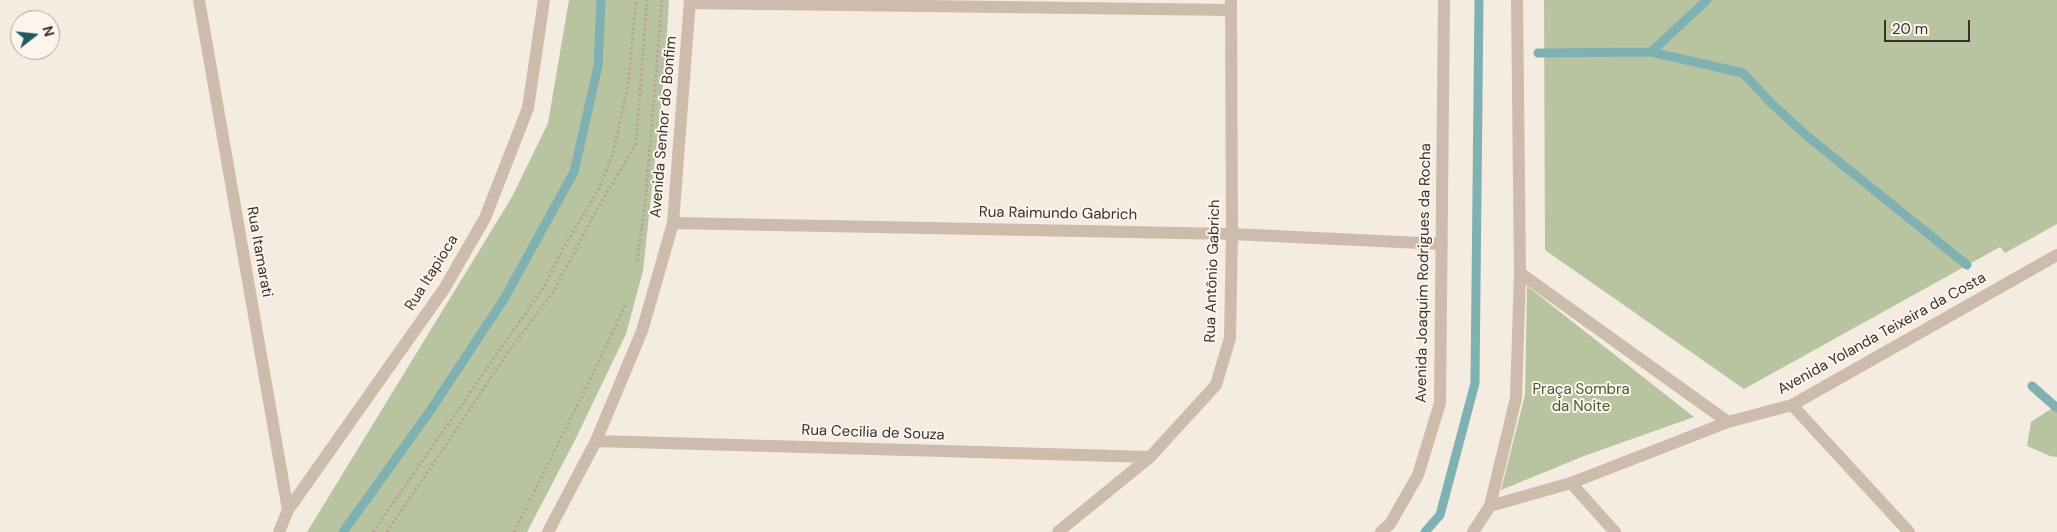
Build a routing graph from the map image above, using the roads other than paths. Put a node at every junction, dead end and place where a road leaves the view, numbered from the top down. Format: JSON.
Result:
{"nodes":[{"id":1,"x":198,"y":0,"type":"edge"},
{"id":2,"x":544,"y":0,"type":"edge"},
{"id":3,"x":1444,"y":0,"type":"edge"},
{"id":4,"x":1517,"y":0,"type":"edge"},
{"id":5,"x":690,"y":1,"type":"edge"},
{"id":6,"x":1231,"y":5,"type":"edge"},
{"id":7,"x":673,"y":223,"type":"junction"},
{"id":8,"x":1232,"y":234,"type":"junction"},
{"id":9,"x":1442,"y":244,"type":"junction"},
{"id":10,"x":2057,"y":255,"type":"edge"},
{"id":11,"x":1520,"y":273,"type":"junction"},
{"id":12,"x":1792,"y":405,"type":"junction"},
{"id":13,"x":1728,"y":422,"type":"junction"},
{"id":14,"x":596,"y":441,"type":"junction"},
{"id":15,"x":1150,"y":458,"type":"junction"},
{"id":16,"x":1571,"y":483,"type":"junction"},
{"id":17,"x":1490,"y":506,"type":"junction"},
{"id":18,"x":288,"y":510,"type":"junction"},
{"id":19,"x":279,"y":532,"type":"edge"},
{"id":20,"x":548,"y":532,"type":"edge"},
{"id":21,"x":1058,"y":532,"type":"edge"},
{"id":22,"x":1381,"y":532,"type":"edge"},
{"id":23,"x":1473,"y":532,"type":"edge"},
{"id":24,"x":1615,"y":532,"type":"edge"},
{"id":25,"x":1909,"y":532,"type":"edge"}],
"edges":[{"from":1,"to":18,"type":"street","name":"Rua Itamarati"},
{"from":2,"to":18,"type":"street","name":"Rua Itapioca"},
{"from":3,"to":9,"type":"street","name":"Avenida Joaquim Rodrigues da Rocha"},
{"from":4,"to":11,"type":"street"},
{"from":5,"to":6,"type":"street"},
{"from":5,"to":7,"type":"street","name":"Avenida Senhor do Bonfim"},
{"from":6,"to":8,"type":"street","name":"Rua Antônio Gabrich"},
{"from":7,"to":8,"type":"street","name":"Rua Raimundo Gabrich"},
{"from":7,"to":14,"type":"street","name":"Avenida Senhor do Bonfim"},
{"from":8,"to":9,"type":"street","name":"Rua Raimundo Gabrich"},
{"from":8,"to":15,"type":"street","name":"Rua Antônio Gabrich"},
{"from":9,"to":22,"type":"street","name":"Avenida Joaquim Rodrigues da Rocha"},
{"from":10,"to":12,"type":"street","name":"Avenida Yolanda Teixeira da Costa"},
{"from":11,"to":13,"type":"street"},
{"from":11,"to":17,"type":"street"},
{"from":12,"to":13,"type":"street","name":"Avenida Yolanda Teixeira da Costa"},
{"from":12,"to":25,"type":"street"},
{"from":13,"to":16,"type":"street","name":"Avenida Yolanda Teixeira da Costa"},
{"from":14,"to":15,"type":"street","name":"Rua Cecilia de Souza"},
{"from":14,"to":20,"type":"street","name":"Avenida Senhor do Bonfim"},
{"from":15,"to":21,"type":"street","name":"Rua Antônio Gabrich"},
{"from":16,"to":17,"type":"street","name":"Avenida Yolanda Teixeira da Costa"},
{"from":16,"to":24,"type":"street"},
{"from":17,"to":23,"type":"street"},
{"from":18,"to":19,"type":"street","name":"Rua Itapioca"}]}
